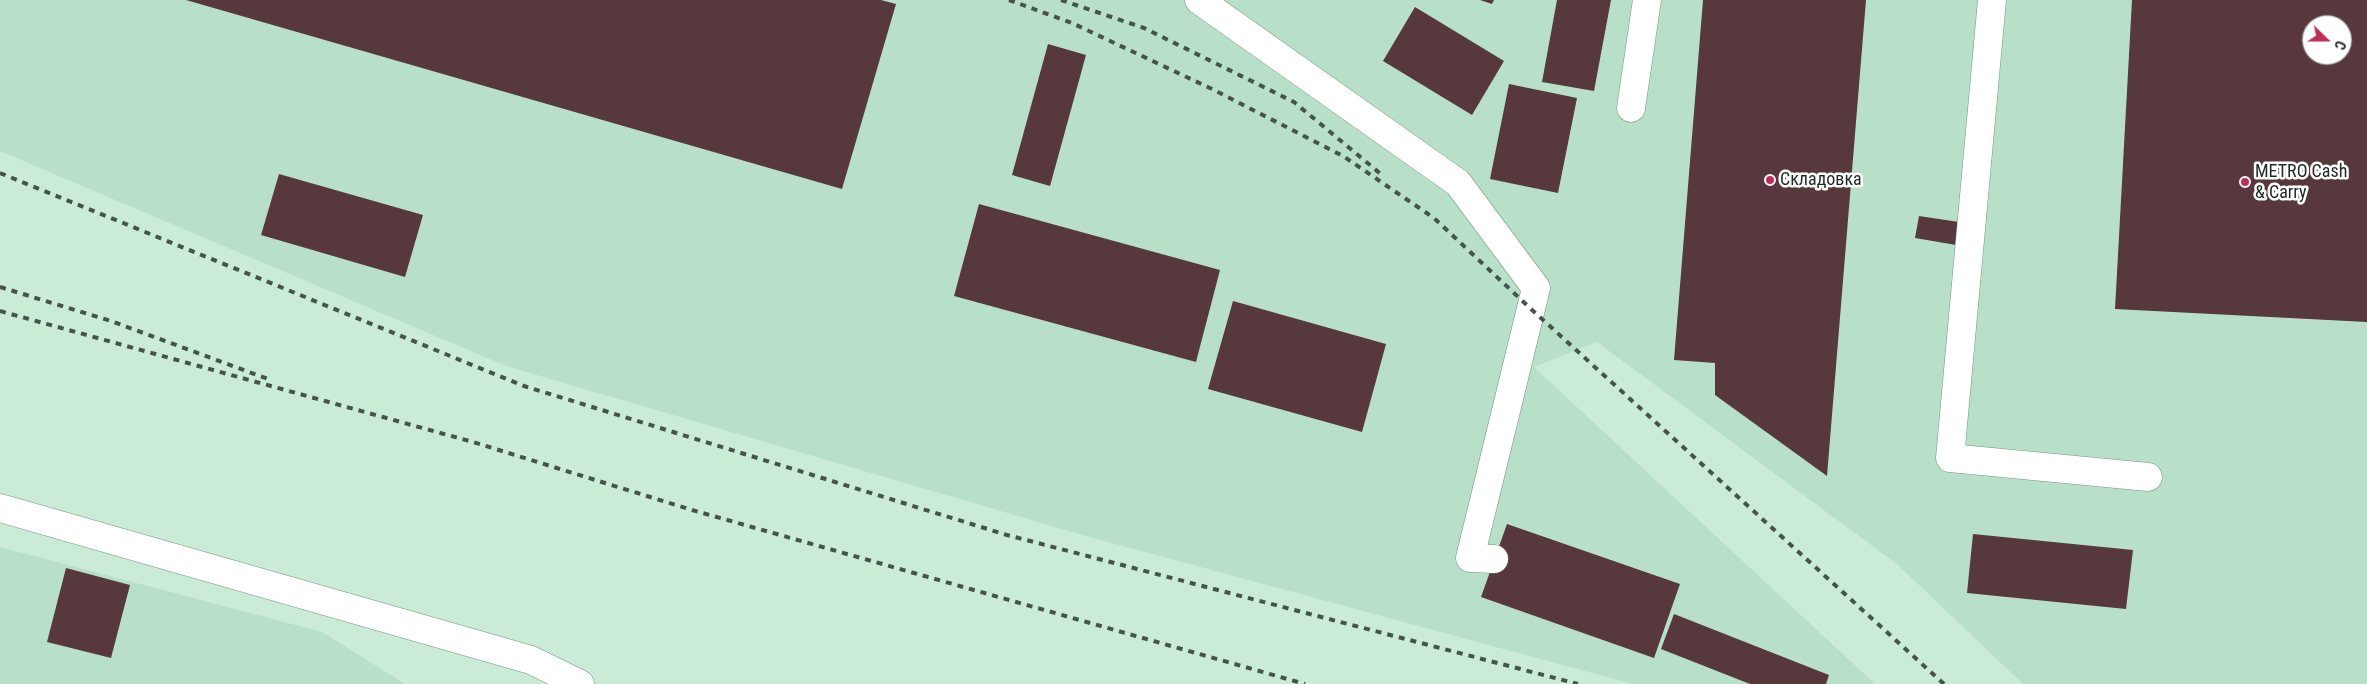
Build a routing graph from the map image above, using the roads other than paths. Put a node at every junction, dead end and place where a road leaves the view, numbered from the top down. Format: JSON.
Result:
{"nodes":[{"id":1,"x":1199,"y":0,"type":"edge"},
{"id":2,"x":1647,"y":0,"type":"edge"},
{"id":3,"x":1992,"y":0,"type":"edge"},
{"id":4,"x":1631,"y":108,"type":"dead end"},
{"id":5,"x":2148,"y":477,"type":"dead end"},
{"id":6,"x":0,"y":508,"type":"edge"},
{"id":7,"x":1494,"y":559,"type":"dead end"},
{"id":8,"x":533,"y":672,"type":"edge"},
{"id":9,"x":580,"y":684,"type":"edge"}],
"edges":[{"from":1,"to":7,"type":"lane"},
{"from":2,"to":4,"type":"lane"},
{"from":3,"to":5,"type":"lane"},
{"from":6,"to":8,"type":"lane"},
{"from":8,"to":9,"type":"lane"}]}
